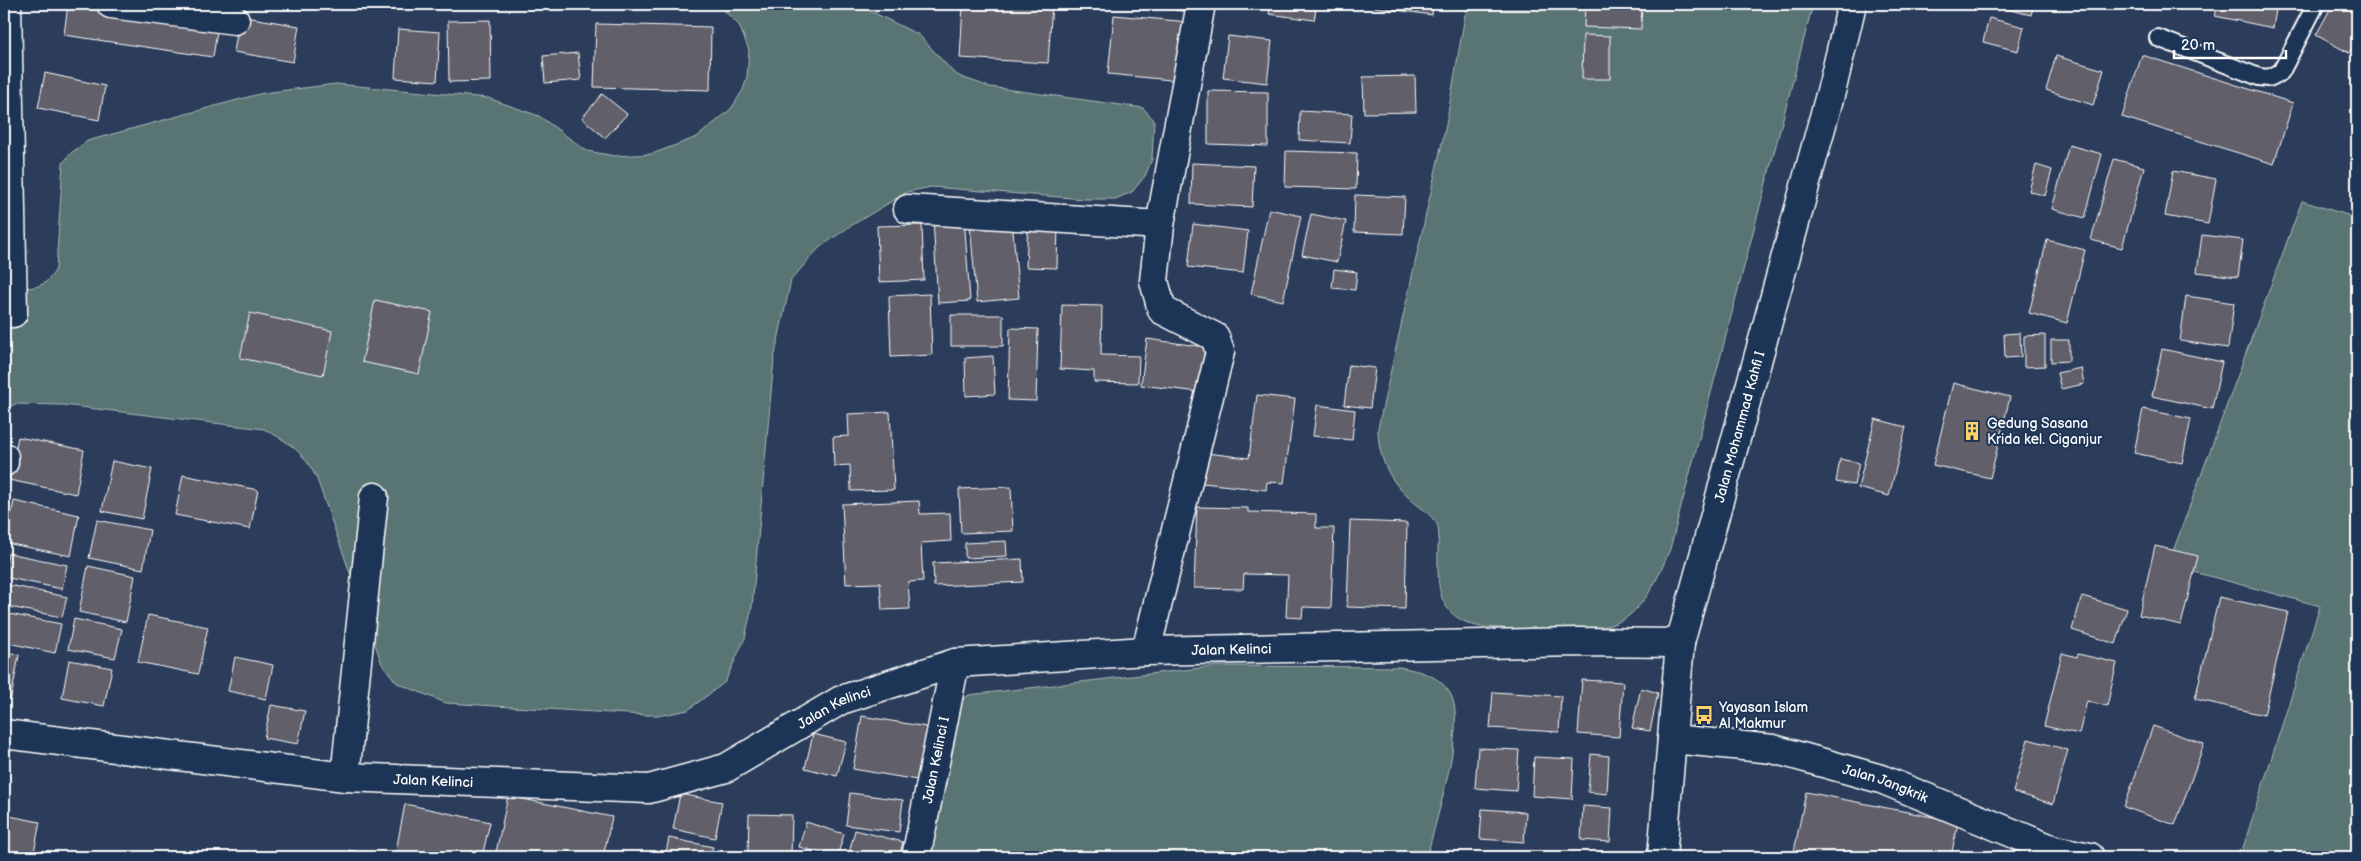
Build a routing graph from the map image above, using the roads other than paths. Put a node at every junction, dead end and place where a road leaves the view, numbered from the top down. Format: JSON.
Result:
{"nodes":[{"id":1,"x":7,"y":4,"type":"edge"},
{"id":2,"x":111,"y":4,"type":"edge"},
{"id":3,"x":1201,"y":4,"type":"edge"},
{"id":4,"x":1852,"y":4,"type":"edge"},
{"id":5,"x":2316,"y":4,"type":"edge"},
{"id":6,"x":235,"y":20,"type":"dead end"},
{"id":7,"x":2158,"y":38,"type":"dead end"},
{"id":8,"x":908,"y":209,"type":"dead end"},
{"id":9,"x":1160,"y":225,"type":"junction"},
{"id":10,"x":4,"y":312,"type":"edge"},
{"id":11,"x":374,"y":497,"type":"dead end"},
{"id":12,"x":1680,"y":643,"type":"junction"},
{"id":13,"x":1146,"y":651,"type":"junction"},
{"id":14,"x":955,"y":664,"type":"junction"},
{"id":15,"x":4,"y":734,"type":"edge"},
{"id":16,"x":1672,"y":740,"type":"junction"},
{"id":17,"x":345,"y":778,"type":"junction"},
{"id":18,"x":916,"y":857,"type":"edge"},
{"id":19,"x":1662,"y":857,"type":"edge"},
{"id":20,"x":2090,"y":857,"type":"edge"}],
"edges":[{"from":1,"to":10,"type":"street"},
{"from":2,"to":6,"type":"street"},
{"from":3,"to":9,"type":"street"},
{"from":4,"to":12,"type":"street","name":"Jalan Mohammad Kahfi I"},
{"from":5,"to":7,"type":"lane"},
{"from":8,"to":9,"type":"street"},
{"from":9,"to":13,"type":"street"},
{"from":11,"to":17,"type":"street"},
{"from":12,"to":13,"type":"street","name":"Jalan Kelinci"},
{"from":12,"to":16,"type":"street","name":"Jalan Mohammad Kahfi I"},
{"from":13,"to":14,"type":"street","name":"Jalan Kelinci"},
{"from":14,"to":17,"type":"street","name":"Jalan Kelinci"},
{"from":14,"to":18,"type":"street","name":"Jalan Kelinci I"},
{"from":15,"to":17,"type":"street","name":"Jalan Kelinci"},
{"from":16,"to":19,"type":"street","name":"Jalan Mohammad Kahfi I"},
{"from":16,"to":20,"type":"street","name":"Jalan Jangkrik"}]}
